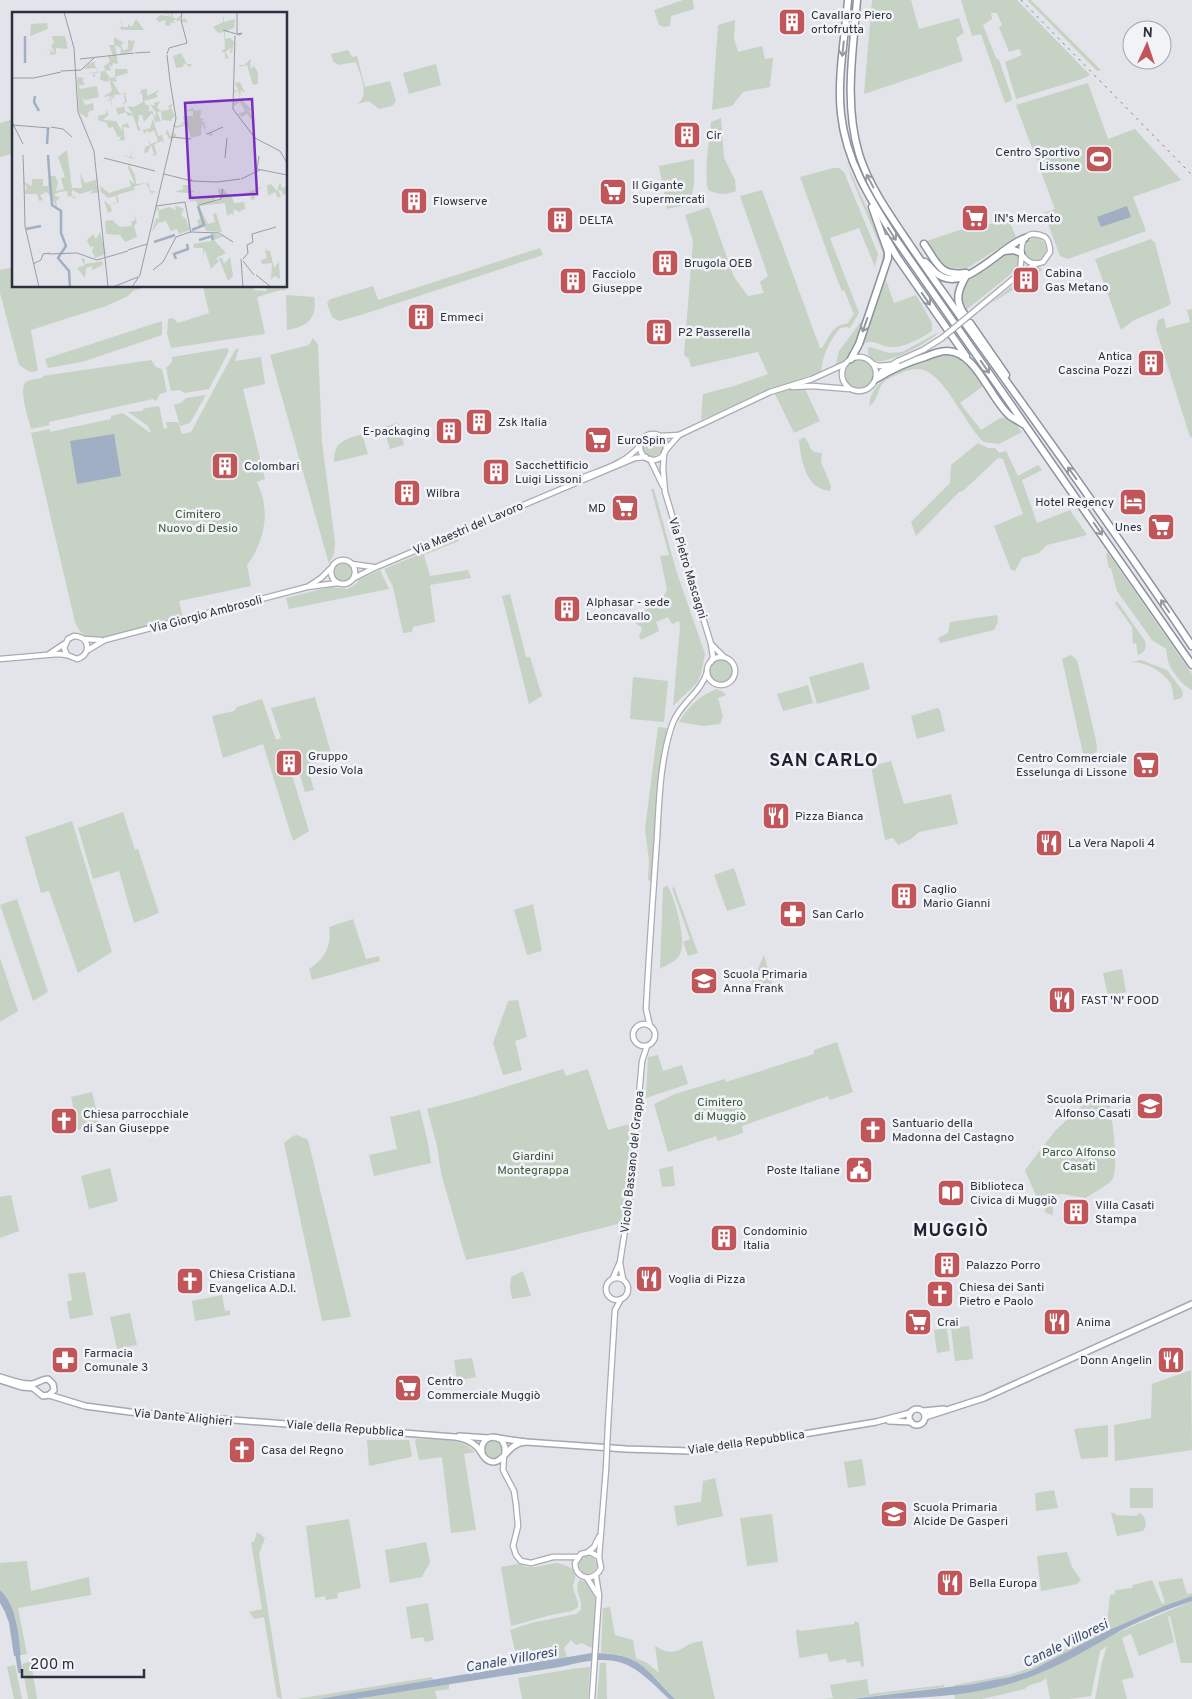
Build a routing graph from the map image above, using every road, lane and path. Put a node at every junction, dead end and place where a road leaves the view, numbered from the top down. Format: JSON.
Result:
{"nodes":[{"id":1,"x":848,"y":0,"type":"edge"},
{"id":2,"x":857,"y":0,"type":"edge"},
{"id":3,"x":867,"y":194,"type":"junction"},
{"id":4,"x":880,"y":229,"type":"junction"},
{"id":5,"x":904,"y":236,"type":"junction"},
{"id":6,"x":1026,"y":238,"type":"junction"},
{"id":7,"x":924,"y":244,"type":"dead end"},
{"id":8,"x":1004,"y":251,"type":"junction"},
{"id":9,"x":1022,"y":254,"type":"junction"},
{"id":10,"x":1038,"y":263,"type":"junction"},
{"id":11,"x":969,"y":275,"type":"junction"},
{"id":12,"x":1018,"y":275,"type":"junction"},
{"id":13,"x":851,"y":359,"type":"junction"},
{"id":14,"x":845,"y":364,"type":"junction"},
{"id":15,"x":872,"y":364,"type":"junction"},
{"id":16,"x":891,"y":365,"type":"junction"},
{"id":17,"x":977,"y":370,"type":"junction"},
{"id":18,"x":876,"y":379,"type":"junction"},
{"id":19,"x":784,"y":387,"type":"junction"},
{"id":20,"x":850,"y":389,"type":"junction"},
{"id":21,"x":1021,"y":402,"type":"junction"},
{"id":22,"x":1026,"y":425,"type":"junction"},
{"id":23,"x":679,"y":435,"type":"junction"},
{"id":24,"x":660,"y":436,"type":"junction"},
{"id":25,"x":640,"y":445,"type":"junction"},
{"id":26,"x":664,"y":452,"type":"junction"},
{"id":27,"x":648,"y":458,"type":"junction"},
{"id":28,"x":562,"y":488,"type":"junction"},
{"id":29,"x":666,"y":492,"type":"junction"},
{"id":30,"x":352,"y":564,"type":"junction"},
{"id":31,"x":331,"y":568,"type":"junction"},
{"id":32,"x":374,"y":568,"type":"junction"},
{"id":33,"x":354,"y":578,"type":"junction"},
{"id":34,"x":338,"y":584,"type":"junction"},
{"id":35,"x":307,"y":587,"type":"junction"},
{"id":36,"x":84,"y":639,"type":"junction"},
{"id":37,"x":105,"y":640,"type":"junction"},
{"id":38,"x":64,"y":644,"type":"junction"},
{"id":39,"x":711,"y":644,"type":"junction"},
{"id":40,"x":1192,"y":646,"type":"edge"},
{"id":41,"x":88,"y":650,"type":"junction"},
{"id":42,"x":47,"y":655,"type":"junction"},
{"id":43,"x":67,"y":655,"type":"junction"},
{"id":44,"x":725,"y":658,"type":"junction"},
{"id":45,"x":0,"y":659,"type":"edge"},
{"id":46,"x":711,"y":662,"type":"junction"},
{"id":47,"x":1192,"y":666,"type":"edge"},
{"id":48,"x":707,"y":672,"type":"junction"},
{"id":49,"x":713,"y":682,"type":"junction"},
{"id":50,"x":699,"y":688,"type":"junction"},
{"id":51,"x":646,"y":1009,"type":"junction"},
{"id":52,"x":639,"y":1026,"type":"junction"},
{"id":53,"x":650,"y":1026,"type":"junction"},
{"id":54,"x":639,"y":1045,"type":"junction"},
{"id":55,"x":647,"y":1046,"type":"junction"},
{"id":56,"x":642,"y":1062,"type":"junction"},
{"id":57,"x":620,"y":1262,"type":"junction"},
{"id":58,"x":613,"y":1278,"type":"junction"},
{"id":59,"x":623,"y":1279,"type":"junction"},
{"id":60,"x":611,"y":1298,"type":"junction"},
{"id":61,"x":621,"y":1299,"type":"junction"},
{"id":62,"x":1192,"y":1304,"type":"edge"},
{"id":63,"x":616,"y":1310,"type":"junction"},
{"id":64,"x":0,"y":1378,"type":"edge"},
{"id":65,"x":39,"y":1382,"type":"junction"},
{"id":66,"x":37,"y":1390,"type":"junction"},
{"id":67,"x":54,"y":1390,"type":"junction"},
{"id":68,"x":49,"y":1395,"type":"junction"},
{"id":69,"x":98,"y":1408,"type":"junction"},
{"id":70,"x":910,"y":1413,"type":"junction"},
{"id":71,"x":924,"y":1414,"type":"junction"},
{"id":72,"x":876,"y":1422,"type":"junction"},
{"id":73,"x":911,"y":1422,"type":"junction"},
{"id":74,"x":269,"y":1423,"type":"joint"},
{"id":75,"x":450,"y":1436,"type":"junction"},
{"id":76,"x":489,"y":1438,"type":"junction"},
{"id":77,"x":498,"y":1438,"type":"junction"},
{"id":78,"x":526,"y":1442,"type":"junction"},
{"id":79,"x":482,"y":1453,"type":"junction"},
{"id":80,"x":504,"y":1454,"type":"junction"},
{"id":81,"x":491,"y":1461,"type":"junction"},
{"id":82,"x":504,"y":1472,"type":"junction"},
{"id":83,"x":602,"y":1526,"type":"junction"},
{"id":84,"x":588,"y":1552,"type":"junction"},
{"id":85,"x":578,"y":1557,"type":"junction"},
{"id":86,"x":599,"y":1557,"type":"junction"},
{"id":87,"x":563,"y":1558,"type":"junction"},
{"id":88,"x":575,"y":1567,"type":"junction"},
{"id":89,"x":596,"y":1576,"type":"junction"},
{"id":90,"x":587,"y":1578,"type":"junction"},
{"id":91,"x":598,"y":1600,"type":"junction"},
{"id":92,"x":592,"y":1699,"type":"edge"}],
"edges":[{"from":1,"to":3,"type":"highway","one_way":true},
{"from":5,"to":2,"type":"highway","one_way":true},
{"from":3,"to":4,"type":"highway"},
{"from":3,"to":22,"type":"highway","one_way":true},
{"from":4,"to":13,"type":"highway","one_way":true},
{"from":4,"to":17,"type":"highway","one_way":true},
{"from":5,"to":11,"type":"highway"},
{"from":5,"to":21,"type":"highway"},
{"from":6,"to":8,"type":"highway"},
{"from":6,"to":9,"type":"main road"},
{"from":6,"to":10,"type":"main road"},
{"from":7,"to":11,"type":"highway"},
{"from":8,"to":9,"type":"highway"},
{"from":8,"to":11,"type":"highway"},
{"from":9,"to":10,"type":"main road"},
{"from":9,"to":12,"type":"main road"},
{"from":10,"to":12,"type":"main road"},
{"from":11,"to":21,"type":"highway"},
{"from":12,"to":16,"type":"main road","bridge":true},
{"from":13,"to":14,"type":"main road"},
{"from":13,"to":15,"type":"main road"},
{"from":14,"to":19,"type":"main road"},
{"from":14,"to":20,"type":"main road"},
{"from":15,"to":16,"type":"main road"},
{"from":15,"to":18,"type":"main road"},
{"from":16,"to":18,"type":"main road"},
{"from":17,"to":18,"type":"highway"},
{"from":17,"to":22,"type":"highway"},
{"from":18,"to":20,"type":"main road"},
{"from":19,"to":20,"type":"main road"},
{"from":19,"to":23,"type":"main road"},
{"from":40,"to":21,"type":"highway","one_way":true},
{"from":22,"to":47,"type":"highway","one_way":true},
{"from":23,"to":24,"type":"main road"},
{"from":23,"to":26,"type":"main road"},
{"from":24,"to":25,"type":"main road"},
{"from":24,"to":26,"type":"main road"},
{"from":25,"to":27,"type":"main road"},
{"from":25,"to":28,"type":"main road","name":"Via Maestri del Lavoro"},
{"from":26,"to":27,"type":"main road"},
{"from":26,"to":29,"type":"main road","name":"Via Pietro Mascagni"},
{"from":27,"to":28,"type":"main road","name":"Via Maestri del Lavoro"},
{"from":27,"to":29,"type":"main road","name":"Via Pietro Mascagni"},
{"from":28,"to":32,"type":"main road","name":"Via Maestri del Lavoro"},
{"from":29,"to":39,"type":"main road","name":"Via Pietro Mascagni"},
{"from":30,"to":31,"type":"main road"},
{"from":30,"to":32,"type":"main road"},
{"from":30,"to":33,"type":"main road"},
{"from":31,"to":34,"type":"main road"},
{"from":31,"to":35,"type":"main road","name":"Via Giorgio Ambrosoli"},
{"from":32,"to":33,"type":"main road","name":"Via Maestri del Lavoro"},
{"from":33,"to":34,"type":"main road"},
{"from":34,"to":35,"type":"main road","name":"Via Giorgio Ambrosoli"},
{"from":35,"to":37,"type":"main road","name":"Via Giorgio Ambrosoli"},
{"from":36,"to":37,"type":"main road","name":"Via Giorgio Ambrosoli"},
{"from":36,"to":38,"type":"main road"},
{"from":36,"to":41,"type":"main road"},
{"from":37,"to":41,"type":"main road","name":"Via Giorgio Ambrosoli"},
{"from":38,"to":42,"type":"main road"},
{"from":38,"to":43,"type":"main road"},
{"from":39,"to":44,"type":"main road","name":"Via Pietro Mascagni"},
{"from":39,"to":46,"type":"main road","name":"Via Pietro Mascagni"},
{"from":41,"to":43,"type":"main road"},
{"from":42,"to":43,"type":"main road"},
{"from":42,"to":45,"type":"main road"},
{"from":44,"to":46,"type":"main road"},
{"from":44,"to":49,"type":"main road"},
{"from":46,"to":48,"type":"main road"},
{"from":48,"to":49,"type":"main road"},
{"from":48,"to":50,"type":"main road"},
{"from":49,"to":50,"type":"main road"},
{"from":50,"to":51,"type":"main road"},
{"from":51,"to":52,"type":"main road"},
{"from":51,"to":53,"type":"main road"},
{"from":52,"to":53,"type":"main road"},
{"from":52,"to":54,"type":"main road"},
{"from":53,"to":55,"type":"main road"},
{"from":54,"to":55,"type":"main road"},
{"from":54,"to":56,"type":"main road"},
{"from":55,"to":56,"type":"main road"},
{"from":56,"to":57,"type":"main road","name":"Vicolo Bassano del Grappa"},
{"from":57,"to":58,"type":"main road","name":"Vicolo Bassano del Grappa"},
{"from":57,"to":59,"type":"main road","name":"Vicolo Bassano del Grappa"},
{"from":58,"to":59,"type":"main road"},
{"from":58,"to":60,"type":"main road"},
{"from":59,"to":61,"type":"main road"},
{"from":60,"to":61,"type":"main road"},
{"from":60,"to":63,"type":"main road"},
{"from":61,"to":63,"type":"main road"},
{"from":62,"to":71,"type":"main road"},
{"from":63,"to":83,"type":"main road","bridge":true},
{"from":64,"to":65,"type":"main road"},
{"from":64,"to":66,"type":"main road"},
{"from":65,"to":66,"type":"main road"},
{"from":65,"to":67,"type":"main road"},
{"from":66,"to":68,"type":"main road"},
{"from":67,"to":68,"type":"main road"},
{"from":67,"to":69,"type":"main road","name":"Via Dante Alighieri"},
{"from":68,"to":69,"type":"main road","name":"Via Dante Alighieri"},
{"from":69,"to":74,"type":"main road","name":"Via Dante Alighieri"},
{"from":70,"to":71,"type":"main road"},
{"from":70,"to":72,"type":"main road","name":"Viale della Repubblica"},
{"from":70,"to":73,"type":"main road"},
{"from":71,"to":73,"type":"main road"},
{"from":72,"to":73,"type":"main road","name":"Viale della Repubblica"},
{"from":72,"to":78,"type":"main road","name":"Viale della Repubblica"},
{"from":74,"to":75,"type":"main road","name":"Viale della Repubblica"},
{"from":75,"to":76,"type":"main road","name":"Viale della Repubblica"},
{"from":75,"to":79,"type":"main road","name":"Viale della Repubblica"},
{"from":76,"to":77,"type":"main road"},
{"from":76,"to":79,"type":"main road"},
{"from":77,"to":78,"type":"main road","name":"Viale della Repubblica"},
{"from":77,"to":80,"type":"main road"},
{"from":78,"to":80,"type":"main road"},
{"from":79,"to":81,"type":"main road"},
{"from":80,"to":81,"type":"main road"},
{"from":80,"to":82,"type":"main road"},
{"from":81,"to":82,"type":"main road"},
{"from":82,"to":87,"type":"main road"},
{"from":83,"to":84,"type":"main road"},
{"from":83,"to":86,"type":"main road"},
{"from":84,"to":85,"type":"main road"},
{"from":84,"to":86,"type":"main road"},
{"from":85,"to":87,"type":"main road"},
{"from":85,"to":88,"type":"main road"},
{"from":86,"to":89,"type":"main road"},
{"from":87,"to":88,"type":"main road"},
{"from":88,"to":90,"type":"main road"},
{"from":89,"to":90,"type":"main road"},
{"from":89,"to":91,"type":"main road"},
{"from":90,"to":91,"type":"main road"},
{"from":91,"to":92,"type":"main road"}]}
